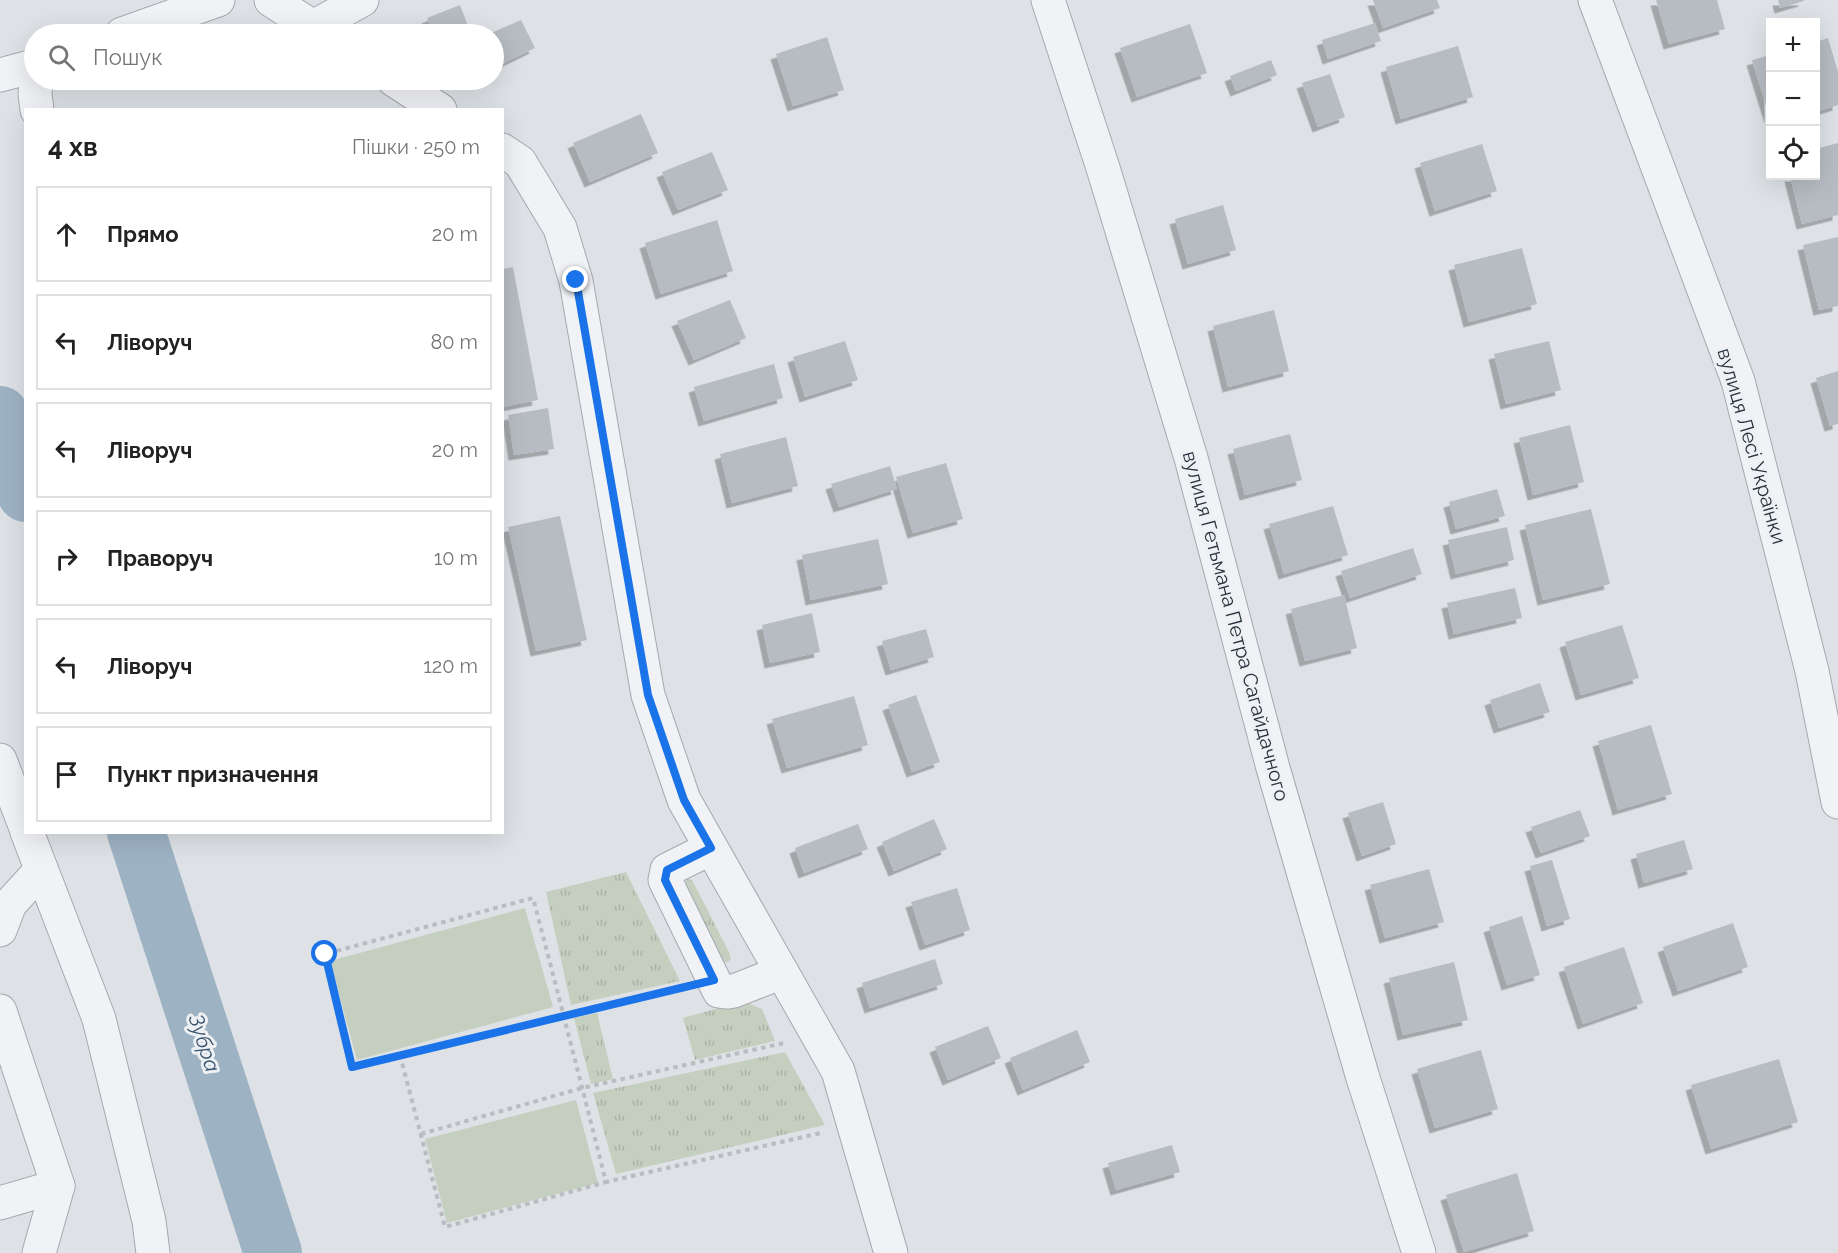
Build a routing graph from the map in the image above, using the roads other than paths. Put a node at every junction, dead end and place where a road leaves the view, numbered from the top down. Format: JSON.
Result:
{"nodes":[{"id":1,"x":218,"y":0,"type":"edge"},
{"id":2,"x":271,"y":0,"type":"edge"},
{"id":3,"x":362,"y":0,"type":"edge"},
{"id":4,"x":1048,"y":0,"type":"edge"},
{"id":5,"x":1595,"y":0,"type":"edge"},
{"id":6,"x":150,"y":24,"type":"edge"},
{"id":7,"x":307,"y":24,"type":"edge"},
{"id":8,"x":328,"y":24,"type":"edge"},
{"id":9,"x":24,"y":69,"type":"edge"},
{"id":10,"x":0,"y":75,"type":"edge"},
{"id":11,"x":35,"y":90,"type":"edge"},
{"id":12,"x":409,"y":90,"type":"edge"},
{"id":13,"x":37,"y":108,"type":"edge"},
{"id":14,"x":437,"y":108,"type":"edge"},
{"id":15,"x":504,"y":151,"type":"edge"},
{"id":16,"x":0,"y":760,"type":"edge"},
{"id":17,"x":1838,"y":802,"type":"edge"},
{"id":18,"x":24,"y":823,"type":"edge"},
{"id":19,"x":28,"y":834,"type":"edge"},
{"id":20,"x":711,"y":848,"type":"junction"},
{"id":21,"x":41,"y":870,"type":"junction"},
{"id":22,"x":0,"y":930,"type":"edge"},
{"id":23,"x":782,"y":972,"type":"junction"},
{"id":24,"x":0,"y":1011,"type":"edge"},
{"id":25,"x":58,"y":1186,"type":"junction"},
{"id":26,"x":0,"y":1203,"type":"edge"},
{"id":27,"x":39,"y":1253,"type":"edge"},
{"id":28,"x":153,"y":1253,"type":"edge"},
{"id":29,"x":891,"y":1253,"type":"edge"},
{"id":30,"x":1419,"y":1253,"type":"edge"}],
"edges":[{"from":1,"to":6,"type":"street"},
{"from":2,"to":7,"type":"street"},
{"from":3,"to":8,"type":"street"},
{"from":4,"to":30,"type":"street","name":"вулиця Гетьмана Петра Сагайдачного"},
{"from":5,"to":17,"type":"street","name":"вулиця Лесі Українки"},
{"from":9,"to":10,"type":"street"},
{"from":11,"to":13,"type":"street"},
{"from":12,"to":14,"type":"street"},
{"from":15,"to":20,"type":"street"},
{"from":16,"to":18,"type":"street"},
{"from":19,"to":21,"type":"street"},
{"from":20,"to":23,"type":"street"},
{"from":20,"to":23,"type":"street"},
{"from":21,"to":22,"type":"street"},
{"from":21,"to":28,"type":"street"},
{"from":23,"to":29,"type":"street"},
{"from":24,"to":25,"type":"street"},
{"from":25,"to":26,"type":"street"},
{"from":25,"to":27,"type":"street"}]}
